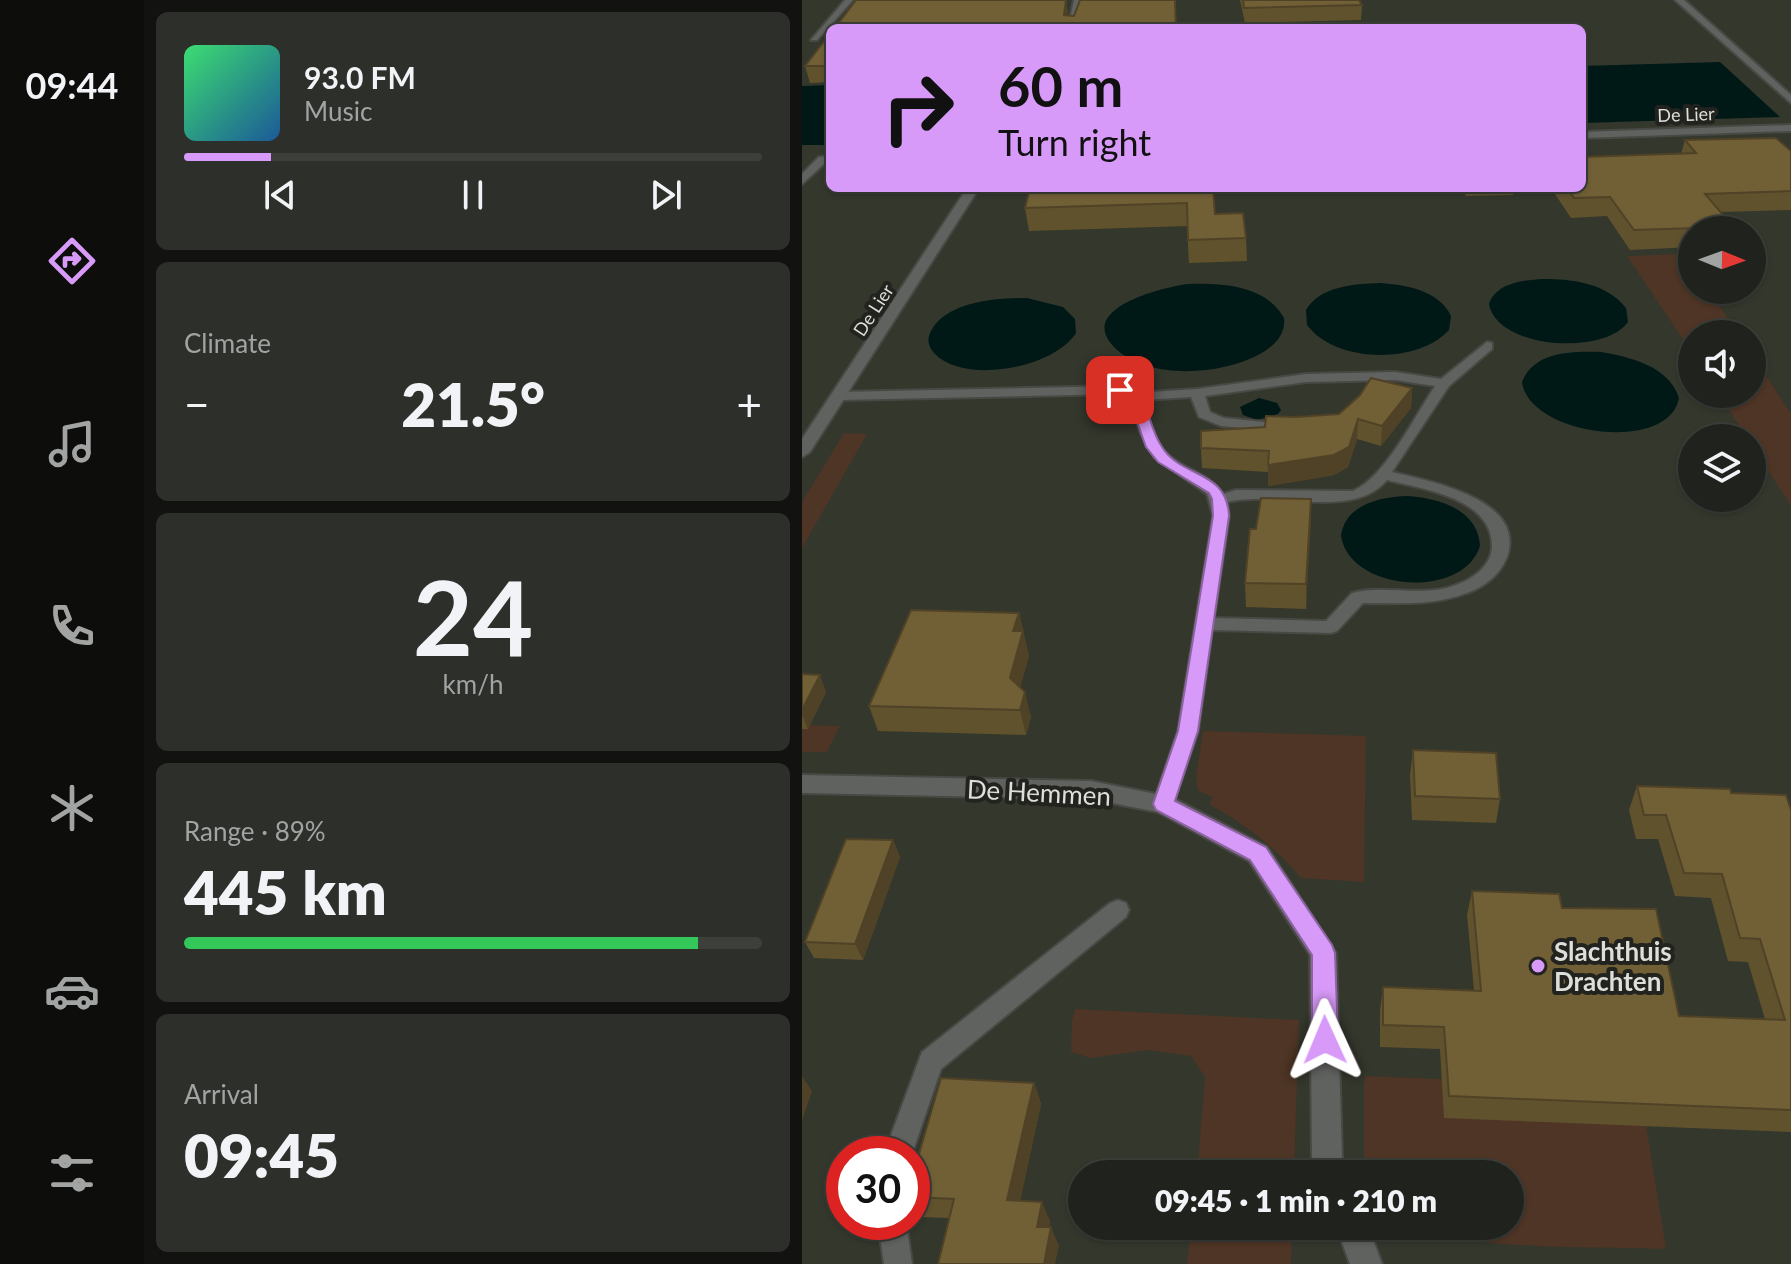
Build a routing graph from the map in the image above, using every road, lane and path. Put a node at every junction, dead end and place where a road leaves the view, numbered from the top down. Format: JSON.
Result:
{"nodes":[{"id":1,"x":849,"y":0,"type":"edge"},
{"id":2,"x":1078,"y":0,"type":"edge"},
{"id":3,"x":1679,"y":0,"type":"edge"},
{"id":4,"x":827,"y":24,"type":"edge"},
{"id":5,"x":1073,"y":24,"type":"edge"},
{"id":6,"x":826,"y":25,"type":"edge"},
{"id":7,"x":814,"y":38,"type":"dead end"},
{"id":8,"x":1791,"y":100,"type":"edge"},
{"id":9,"x":1791,"y":128,"type":"edge"},
{"id":10,"x":1586,"y":135,"type":"edge"},
{"id":11,"x":826,"y":159,"type":"edge"},
{"id":12,"x":804,"y":177,"type":"edge"},
{"id":13,"x":970,"y":192,"type":"edge"},
{"id":14,"x":1487,"y":346,"type":"dead end"},
{"id":15,"x":1444,"y":383,"type":"junction"},
{"id":16,"x":1197,"y":393,"type":"junction"},
{"id":17,"x":839,"y":396,"type":"junction"},
{"id":18,"x":1135,"y":397,"type":"junction"},
{"id":19,"x":1309,"y":428,"type":"edge"},
{"id":20,"x":802,"y":452,"type":"edge"},
{"id":21,"x":1383,"y":475,"type":"junction"},
{"id":22,"x":1220,"y":499,"type":"junction"},
{"id":23,"x":1204,"y":624,"type":"junction"},
{"id":24,"x":802,"y":784,"type":"edge"},
{"id":25,"x":1163,"y":804,"type":"junction"},
{"id":26,"x":1118,"y":910,"type":"dead end"},
{"id":27,"x":904,"y":1136,"type":"edge"},
{"id":28,"x":1328,"y":1160,"type":"edge"},
{"id":29,"x":895,"y":1240,"type":"edge"},
{"id":30,"x":1357,"y":1240,"type":"edge"},
{"id":31,"x":898,"y":1264,"type":"edge"},
{"id":32,"x":1366,"y":1264,"type":"edge"}],
"edges":[{"from":1,"to":4,"type":"street"},
{"from":2,"to":5,"type":"lane"},
{"from":3,"to":8,"type":"street"},
{"from":6,"to":7,"type":"street"},
{"from":9,"to":10,"type":"street","name":"De Lier"},
{"from":11,"to":12,"type":"street"},
{"from":13,"to":17,"type":"street","name":"De Lier"},
{"from":14,"to":15,"type":"lane"},
{"from":15,"to":16,"type":"lane"},
{"from":15,"to":21,"type":"lane"},
{"from":16,"to":18,"type":"lane"},
{"from":16,"to":19,"type":"lane"},
{"from":17,"to":18,"type":"lane"},
{"from":17,"to":20,"type":"street","name":"De Lier"},
{"from":18,"to":22,"type":"lane"},
{"from":21,"to":22,"type":"lane"},
{"from":21,"to":23,"type":"lane"},
{"from":22,"to":23,"type":"lane"},
{"from":23,"to":25,"type":"lane"},
{"from":24,"to":25,"type":"street","name":"De Hemmen"},
{"from":25,"to":28,"type":"street","name":"De Hemmen"},
{"from":26,"to":27,"type":"lane"},
{"from":29,"to":31,"type":"lane"},
{"from":30,"to":32,"type":"street"}]}
